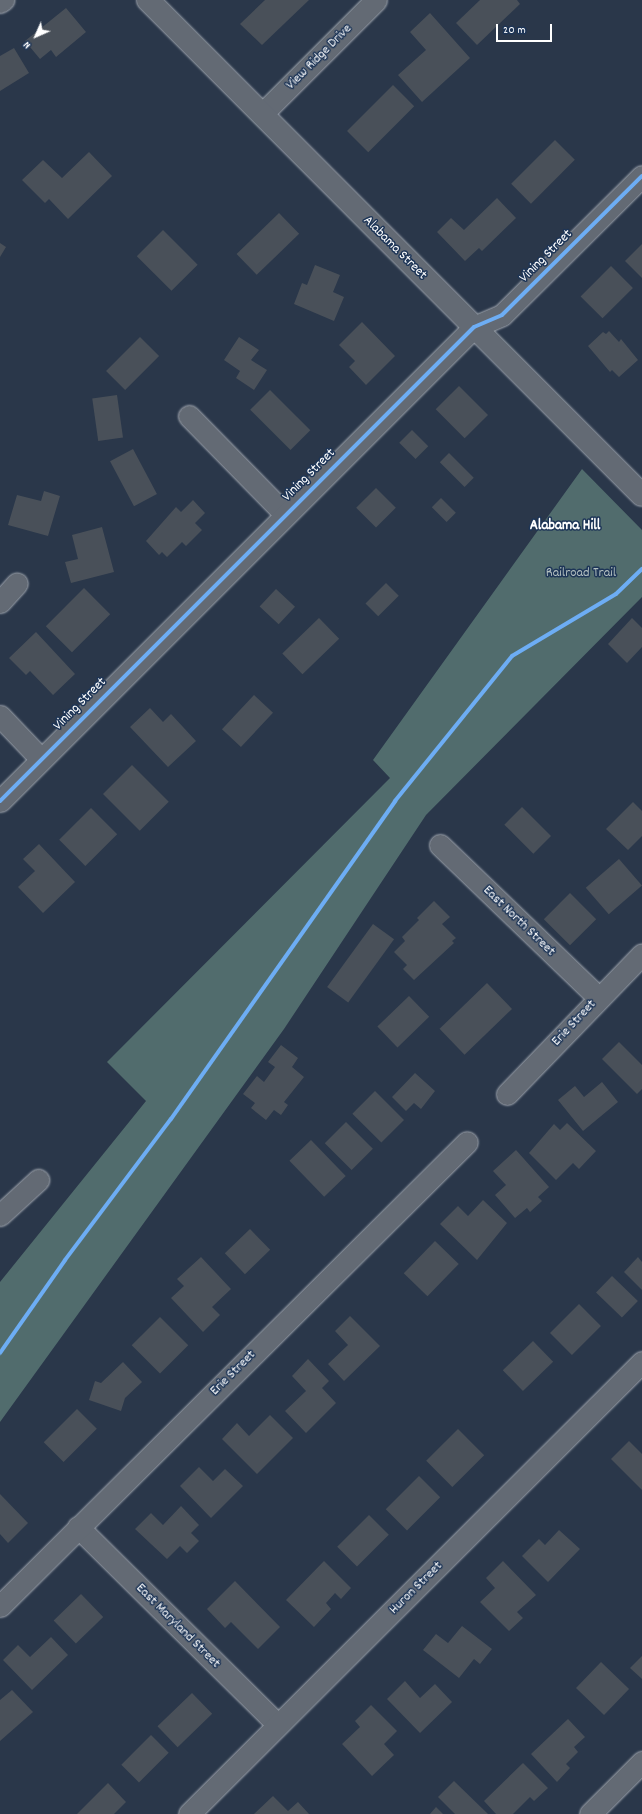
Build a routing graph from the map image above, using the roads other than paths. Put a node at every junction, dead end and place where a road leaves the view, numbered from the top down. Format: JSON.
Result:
{"nodes":[{"id":1,"x":3,"y":0,"type":"edge"},
{"id":2,"x":148,"y":0,"type":"edge"},
{"id":3,"x":376,"y":0,"type":"edge"},
{"id":4,"x":0,"y":2,"type":"edge"},
{"id":5,"x":262,"y":114,"type":"junction"},
{"id":6,"x":642,"y":176,"type":"edge"},
{"id":7,"x":474,"y":327,"type":"junction"},
{"id":8,"x":189,"y":416,"type":"dead end"},
{"id":9,"x":642,"y":495,"type":"edge"},
{"id":10,"x":285,"y":514,"type":"junction"},
{"id":11,"x":17,"y":584,"type":"dead end"},
{"id":12,"x":0,"y":602,"type":"edge"},
{"id":13,"x":0,"y":716,"type":"edge"},
{"id":14,"x":41,"y":759,"type":"junction"},
{"id":15,"x":0,"y":801,"type":"edge"},
{"id":16,"x":440,"y":845,"type":"dead end"},
{"id":17,"x":642,"y":954,"type":"edge"},
{"id":18,"x":598,"y":997,"type":"junction"},
{"id":19,"x":507,"y":1094,"type":"dead end"},
{"id":20,"x":467,"y":1142,"type":"dead end"},
{"id":21,"x":38,"y":1180,"type":"dead end"},
{"id":22,"x":0,"y":1215,"type":"edge"},
{"id":23,"x":642,"y":1362,"type":"edge"},
{"id":24,"x":78,"y":1527,"type":"junction"},
{"id":25,"x":0,"y":1606,"type":"edge"},
{"id":26,"x":278,"y":1725,"type":"junction"},
{"id":27,"x":642,"y":1762,"type":"edge"},
{"id":28,"x":189,"y":1814,"type":"edge"},
{"id":29,"x":590,"y":1814,"type":"edge"}],
"edges":[{"from":1,"to":4,"type":"street"},
{"from":2,"to":5,"type":"main road","name":"Alabama Street"},
{"from":3,"to":5,"type":"street","name":"View Ridge Drive"},
{"from":5,"to":7,"type":"main road","name":"Alabama Street"},
{"from":6,"to":7,"type":"street","name":"Vining Street"},
{"from":7,"to":9,"type":"main road","name":"Alabama Street"},
{"from":7,"to":10,"type":"street","name":"Vining Street"},
{"from":8,"to":10,"type":"street","name":"Vining Street"},
{"from":10,"to":14,"type":"street","name":"Vining Street"},
{"from":11,"to":12,"type":"street"},
{"from":13,"to":14,"type":"street"},
{"from":14,"to":15,"type":"street","name":"Vining Street"},
{"from":16,"to":18,"type":"street","name":"East North Street"},
{"from":17,"to":18,"type":"street","name":"Erie Street"},
{"from":18,"to":19,"type":"street","name":"Erie Street"},
{"from":20,"to":24,"type":"street","name":"Erie Street"},
{"from":21,"to":22,"type":"street"},
{"from":23,"to":26,"type":"street","name":"Huron Street"},
{"from":24,"to":25,"type":"street","name":"Erie Street"},
{"from":24,"to":26,"type":"street","name":"East Maryland Street"},
{"from":26,"to":28,"type":"street","name":"Huron Street"},
{"from":27,"to":29,"type":"street"}]}
